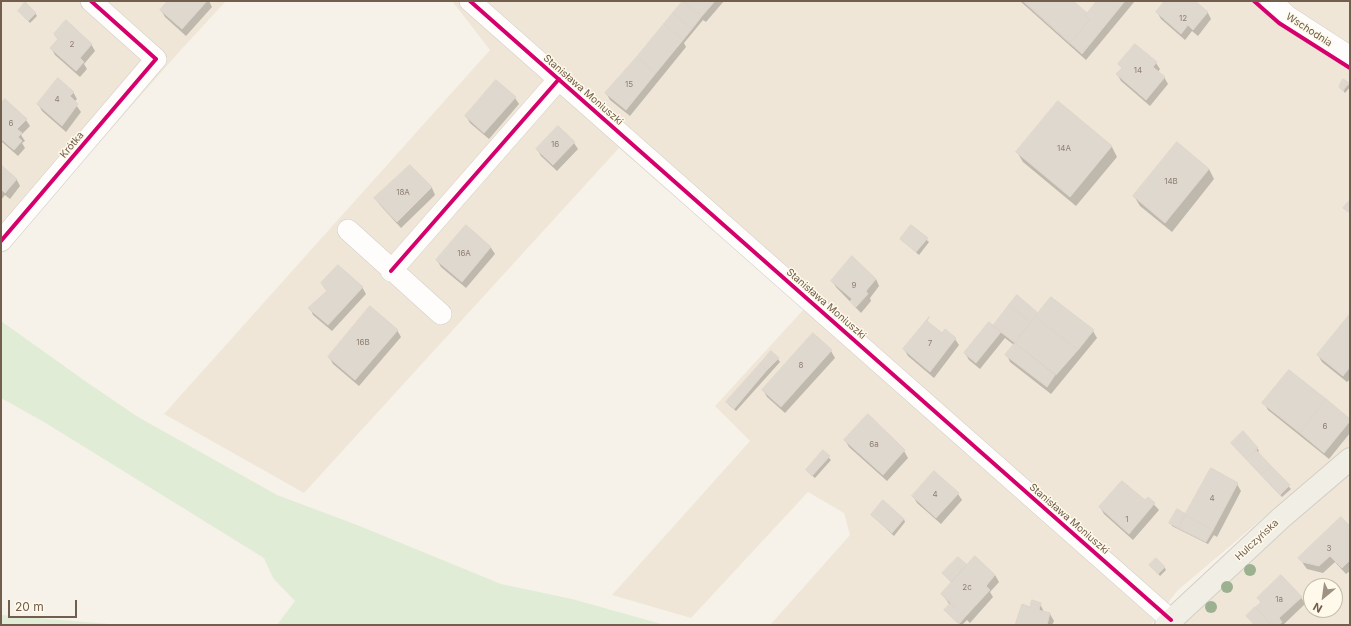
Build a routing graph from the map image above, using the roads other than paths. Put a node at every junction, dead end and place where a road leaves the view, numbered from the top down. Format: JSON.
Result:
{"nodes":[{"id":1,"x":91,"y":1,"type":"edge"},
{"id":2,"x":470,"y":1,"type":"edge"},
{"id":3,"x":1271,"y":1,"type":"edge"},
{"id":4,"x":1350,"y":57,"type":"edge"},
{"id":5,"x":559,"y":79,"type":"junction"},
{"id":6,"x":348,"y":230,"type":"dead end"},
{"id":7,"x":1,"y":241,"type":"edge"},
{"id":8,"x":391,"y":271,"type":"junction"},
{"id":9,"x":442,"y":314,"type":"dead end"},
{"id":10,"x":1350,"y":459,"type":"edge"},
{"id":11,"x":1168,"y":622,"type":"edge"}],
"edges":[{"from":1,"to":7,"type":"street","name":"Krótka"},
{"from":2,"to":5,"type":"street","name":"Stanisława Moniuszki"},
{"from":3,"to":4,"type":"street","name":"Wschodnia"},
{"from":5,"to":8,"type":"street"},
{"from":5,"to":11,"type":"street","name":"Stanisława Moniuszki"},
{"from":6,"to":8,"type":"street"},
{"from":8,"to":9,"type":"street"},
{"from":10,"to":11,"type":"main road","name":"Hulczyńska"}]}
